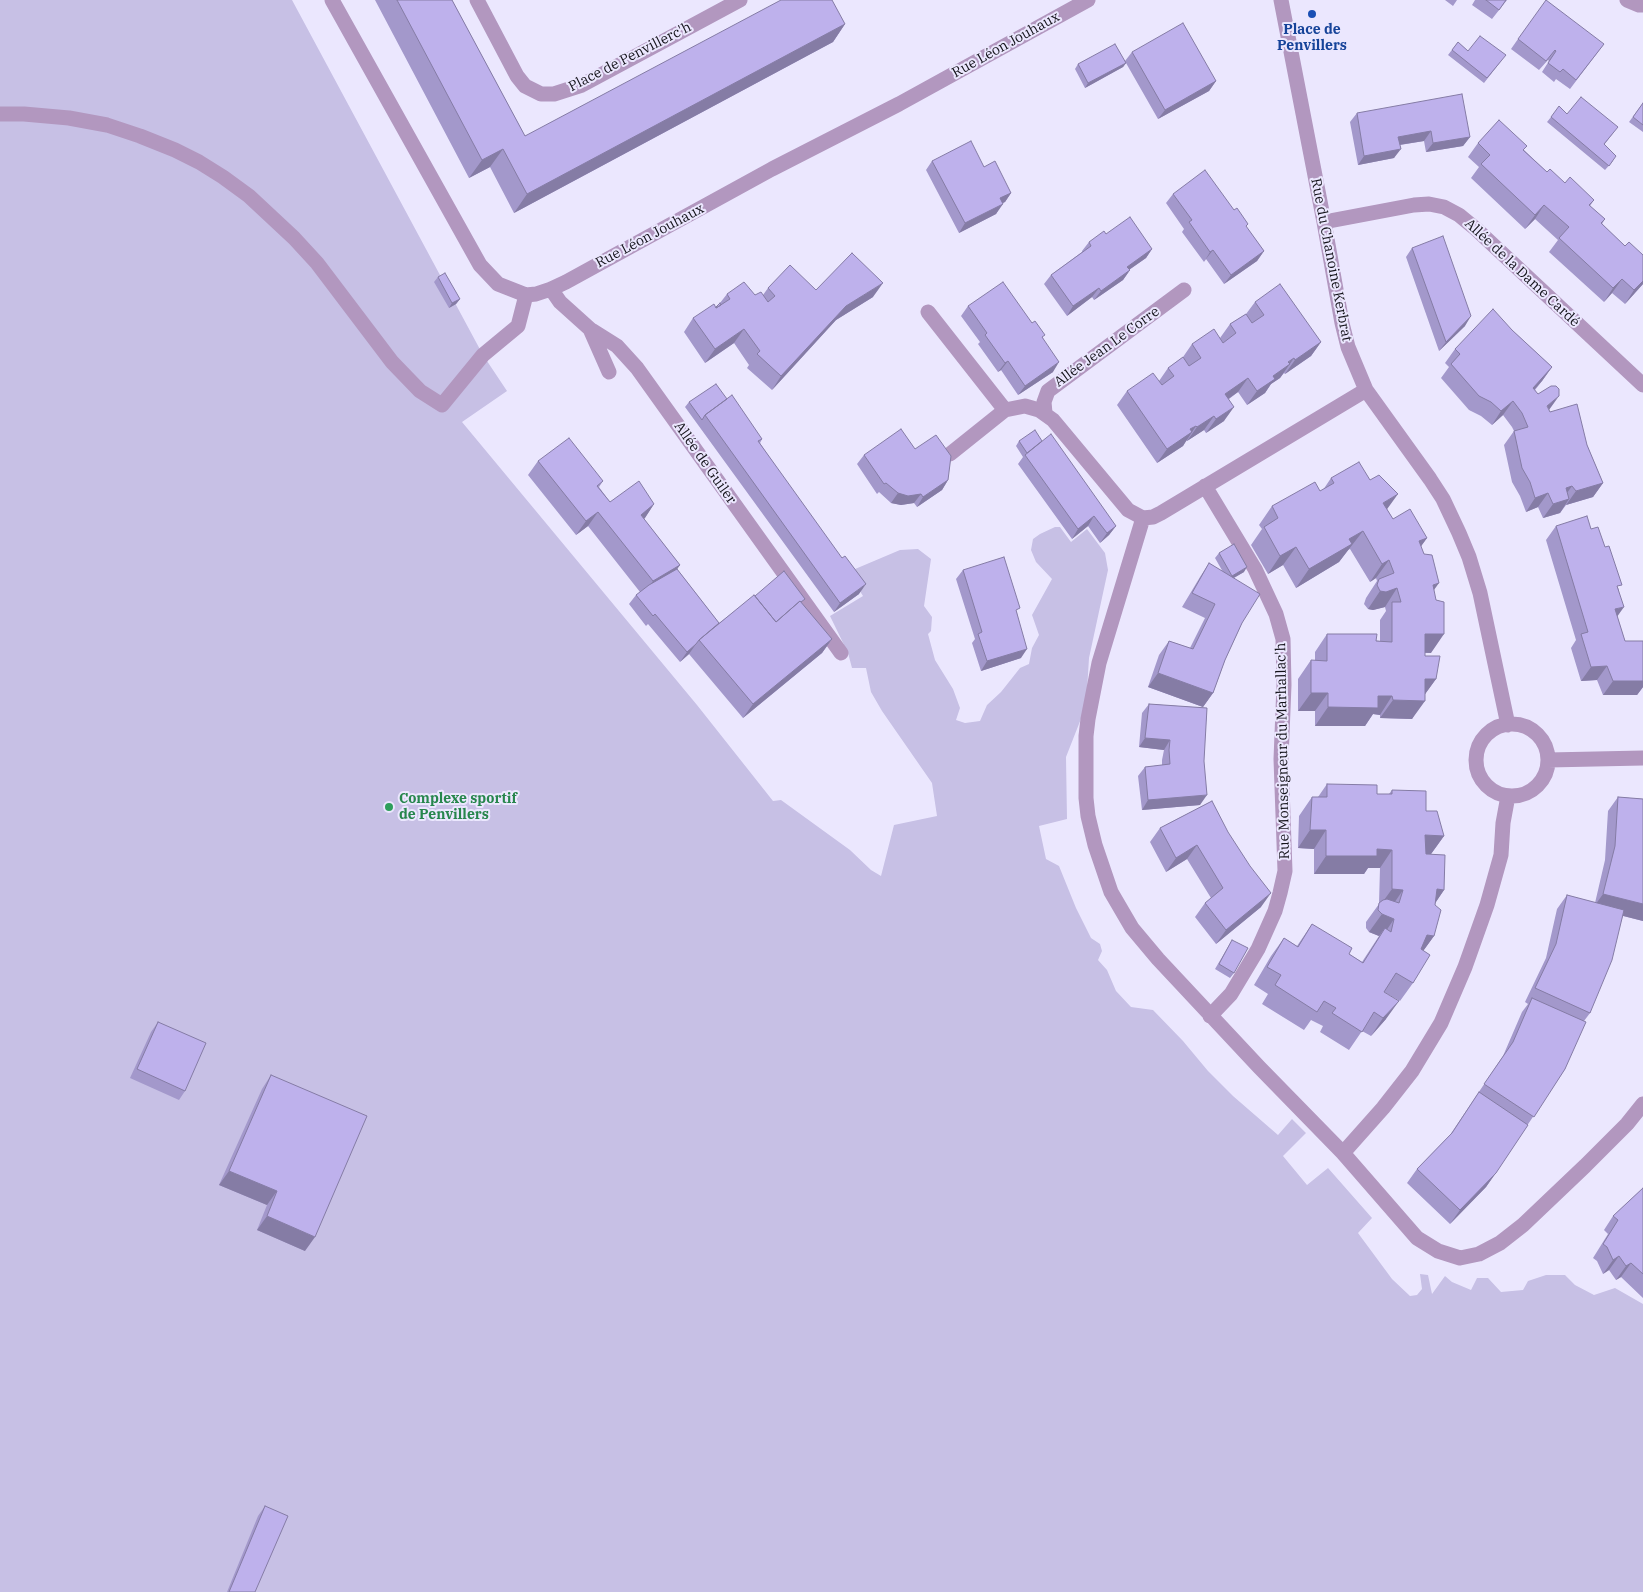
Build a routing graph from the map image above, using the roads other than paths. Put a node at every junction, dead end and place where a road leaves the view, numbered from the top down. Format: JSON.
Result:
{"nodes":[{"id":1,"x":332,"y":0,"type":"edge"},
{"id":2,"x":477,"y":0,"type":"edge"},
{"id":3,"x":740,"y":0,"type":"edge"},
{"id":4,"x":1088,"y":0,"type":"edge"},
{"id":5,"x":1281,"y":0,"type":"edge"},
{"id":6,"x":1626,"y":0,"type":"edge"},
{"id":7,"x":1643,"y":5,"type":"edge"},
{"id":8,"x":0,"y":114,"type":"edge"},
{"id":9,"x":1324,"y":222,"type":"junction"},
{"id":10,"x":551,"y":290,"type":"junction"},
{"id":11,"x":1184,"y":290,"type":"dead end"},
{"id":12,"x":526,"y":296,"type":"junction"},
{"id":13,"x":928,"y":312,"type":"dead end"},
{"id":14,"x":590,"y":329,"type":"junction"},
{"id":15,"x":609,"y":372,"type":"dead end"},
{"id":16,"x":1643,"y":385,"type":"edge"},
{"id":17,"x":1366,"y":390,"type":"junction"},
{"id":18,"x":1005,"y":410,"type":"junction"},
{"id":19,"x":1045,"y":413,"type":"junction"},
{"id":20,"x":950,"y":454,"type":"edge"},
{"id":21,"x":1205,"y":486,"type":"junction"},
{"id":22,"x":1143,"y":518,"type":"junction"},
{"id":23,"x":841,"y":654,"type":"dead end"},
{"id":24,"x":1508,"y":725,"type":"junction"},
{"id":25,"x":1643,"y":758,"type":"edge"},
{"id":26,"x":1548,"y":760,"type":"junction"},
{"id":27,"x":1508,"y":796,"type":"junction"},
{"id":28,"x":1210,"y":1016,"type":"junction"},
{"id":29,"x":1643,"y":1104,"type":"edge"},
{"id":30,"x":1343,"y":1153,"type":"junction"}],
"edges":[{"from":1,"to":12,"type":"street"},
{"from":2,"to":3,"type":"street","name":"Place de Penvillerc'h"},
{"from":4,"to":10,"type":"street","name":"Rue Léon Jouhaux"},
{"from":5,"to":9,"type":"street","name":"Rue du Chanoine Kerbrat"},
{"from":6,"to":7,"type":"street"},
{"from":8,"to":12,"type":"street"},
{"from":9,"to":16,"type":"street","name":"Allée de la Dame Cardé"},
{"from":9,"to":17,"type":"street","name":"Rue du Chanoine Kerbrat"},
{"from":10,"to":12,"type":"street","name":"Rue Léon Jouhaux"},
{"from":10,"to":14,"type":"street","name":"Allée de Guiler"},
{"from":11,"to":19,"type":"street","name":"Allée Jean Le Corre"},
{"from":13,"to":18,"type":"street"},
{"from":14,"to":15,"type":"street"},
{"from":14,"to":23,"type":"street","name":"Allée de Guiler"},
{"from":17,"to":21,"type":"street"},
{"from":17,"to":24,"type":"street","name":"Rue du Chanoine Kerbrat"},
{"from":18,"to":19,"type":"street"},
{"from":18,"to":20,"type":"street"},
{"from":19,"to":22,"type":"street"},
{"from":21,"to":22,"type":"street"},
{"from":21,"to":28,"type":"street","name":"Rue Monseigneur du Marhallac'h"},
{"from":22,"to":28,"type":"street"},
{"from":24,"to":26,"type":"street"},
{"from":24,"to":27,"type":"street"},
{"from":25,"to":26,"type":"street"},
{"from":26,"to":27,"type":"street"},
{"from":27,"to":30,"type":"street"},
{"from":28,"to":30,"type":"street"},
{"from":29,"to":30,"type":"street"}]}
